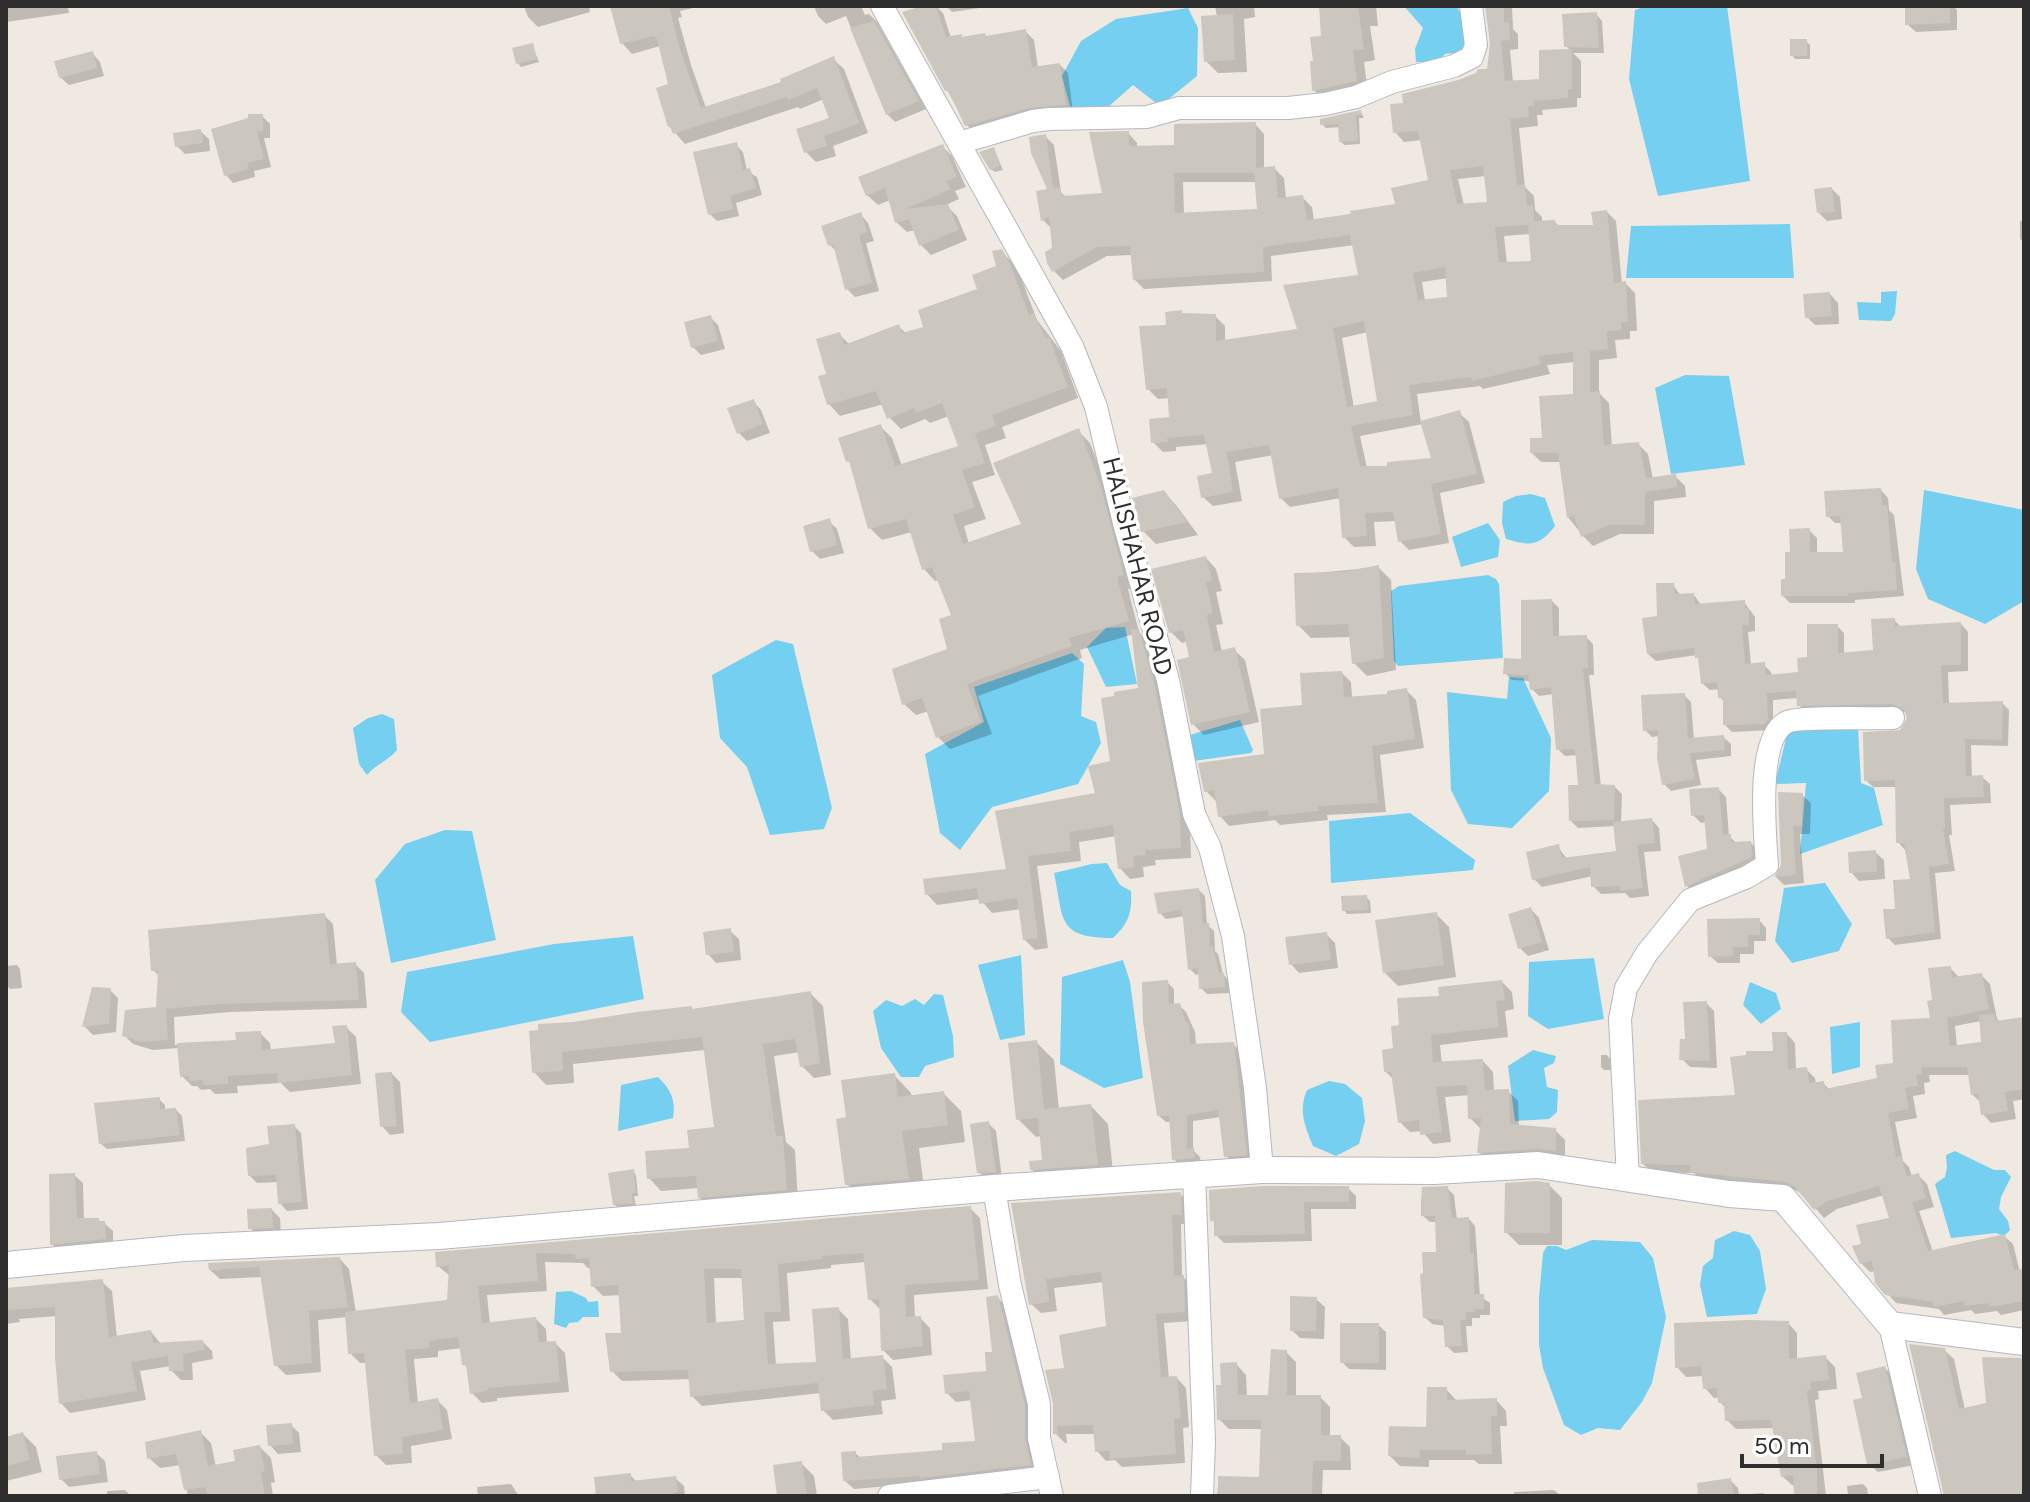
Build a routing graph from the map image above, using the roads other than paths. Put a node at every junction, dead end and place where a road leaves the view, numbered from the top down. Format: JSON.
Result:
{"nodes":[{"id":1,"x":882,"y":6,"type":"edge"},
{"id":2,"x":1471,"y":6,"type":"edge"},
{"id":3,"x":959,"y":143,"type":"junction"},
{"id":4,"x":1893,"y":718,"type":"dead end"},
{"id":5,"x":1262,"y":1170,"type":"junction"},
{"id":6,"x":1194,"y":1174,"type":"junction"},
{"id":7,"x":1628,"y":1179,"type":"junction"},
{"id":8,"x":994,"y":1188,"type":"junction"},
{"id":9,"x":6,"y":1265,"type":"edge"},
{"id":10,"x":1890,"y":1325,"type":"junction"},
{"id":11,"x":2024,"y":1342,"type":"edge"},
{"id":12,"x":1050,"y":1487,"type":"edge"},
{"id":13,"x":889,"y":1496,"type":"edge"},
{"id":14,"x":1202,"y":1496,"type":"edge"},
{"id":15,"x":1930,"y":1496,"type":"edge"}],
"edges":[{"from":1,"to":3,"type":"street","name":"HALISHAHAR ROAD"},
{"from":2,"to":3,"type":"street"},
{"from":3,"to":5,"type":"street","name":"HALISHAHAR ROAD"},
{"from":4,"to":7,"type":"street"},
{"from":5,"to":6,"type":"street"},
{"from":5,"to":7,"type":"street"},
{"from":6,"to":8,"type":"street"},
{"from":6,"to":14,"type":"street"},
{"from":7,"to":10,"type":"street"},
{"from":8,"to":9,"type":"street"},
{"from":8,"to":12,"type":"street"},
{"from":10,"to":11,"type":"street"},
{"from":10,"to":15,"type":"street"},
{"from":12,"to":13,"type":"street"}]}
